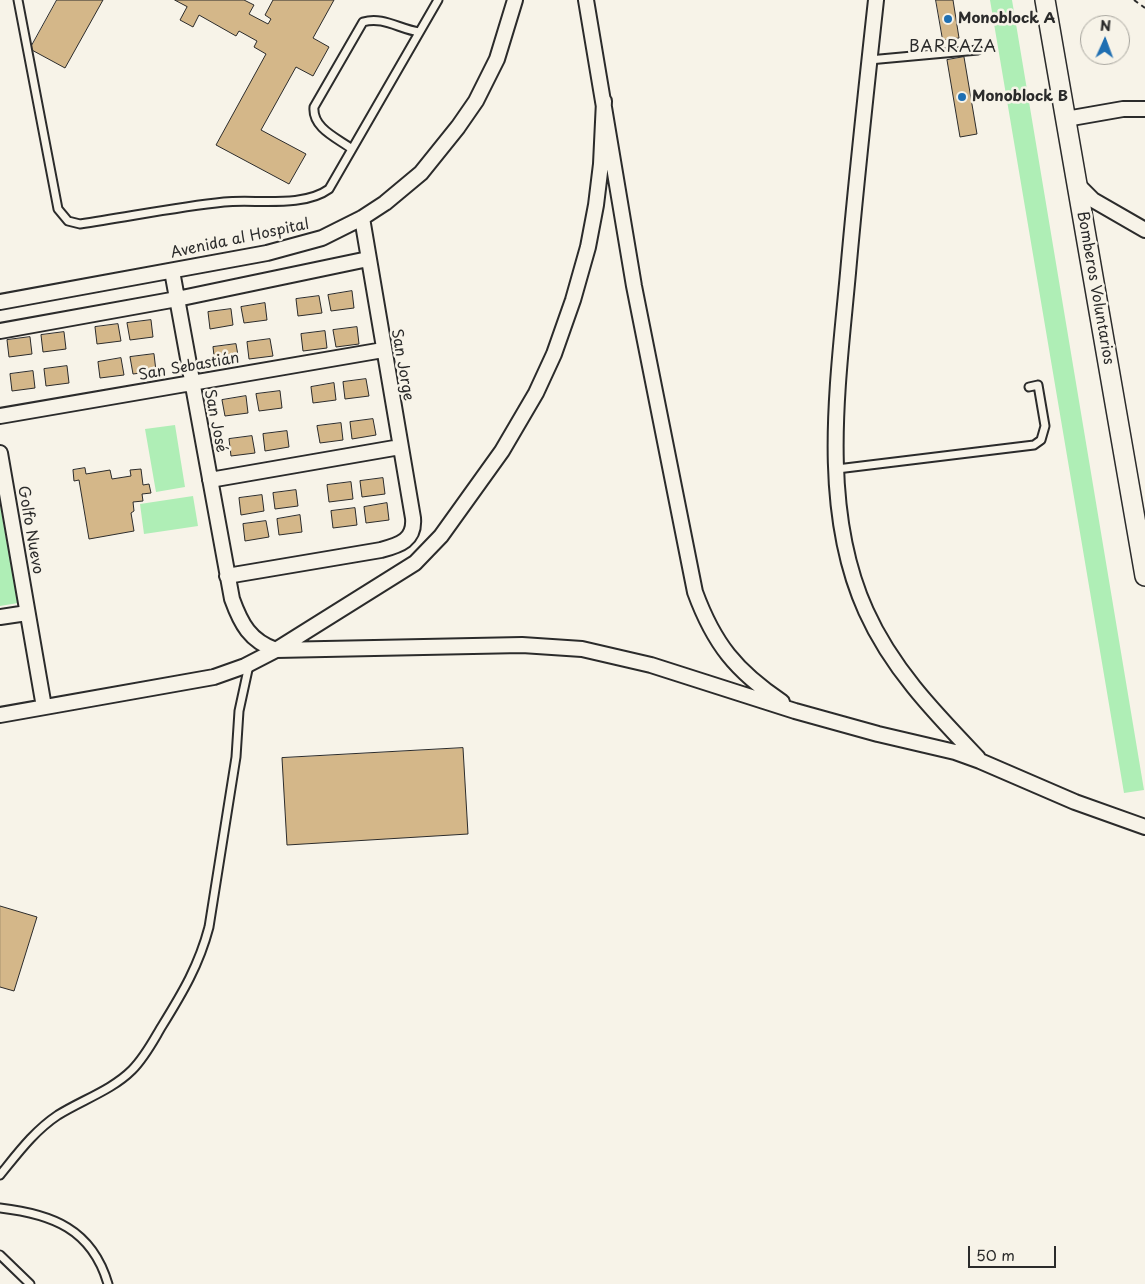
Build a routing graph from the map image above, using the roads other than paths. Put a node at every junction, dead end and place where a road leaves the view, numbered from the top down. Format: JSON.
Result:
{"nodes":[{"id":1,"x":18,"y":0,"type":"edge"},
{"id":2,"x":438,"y":0,"type":"edge"},
{"id":3,"x":515,"y":0,"type":"edge"},
{"id":4,"x":586,"y":0,"type":"edge"},
{"id":5,"x":876,"y":0,"type":"edge"},
{"id":6,"x":1045,"y":0,"type":"edge"},
{"id":7,"x":419,"y":32,"type":"junction"},
{"id":8,"x":978,"y":50,"type":"dead end"},
{"id":9,"x":869,"y":60,"type":"junction"},
{"id":10,"x":604,"y":101,"type":"junction"},
{"id":11,"x":1145,"y":109,"type":"edge"},
{"id":12,"x":1066,"y":119,"type":"junction"},
{"id":13,"x":352,"y":149,"type":"junction"},
{"id":14,"x":1077,"y":184,"type":"junction"},
{"id":15,"x":362,"y":218,"type":"junction"},
{"id":16,"x":1145,"y":230,"type":"edge"},
{"id":17,"x":368,"y":259,"type":"junction"},
{"id":18,"x":172,"y":271,"type":"junction"},
{"id":19,"x":176,"y":299,"type":"junction"},
{"id":20,"x":0,"y":302,"type":"edge"},
{"id":21,"x":0,"y":331,"type":"edge"},
{"id":22,"x":383,"y":350,"type":"junction"},
{"id":23,"x":192,"y":383,"type":"junction"},
{"id":24,"x":1029,"y":387,"type":"dead end"},
{"id":25,"x":0,"y":416,"type":"edge"},
{"id":26,"x":400,"y":446,"type":"junction"},
{"id":27,"x":0,"y":453,"type":"edge"},
{"id":28,"x":837,"y":469,"type":"junction"},
{"id":29,"x":210,"y":480,"type":"junction"},
{"id":30,"x":227,"y":576,"type":"junction"},
{"id":31,"x":1145,"y":576,"type":"edge"},
{"id":32,"x":27,"y":613,"type":"junction"},
{"id":33,"x":0,"y":617,"type":"edge"},
{"id":34,"x":276,"y":650,"type":"junction"},
{"id":35,"x":250,"y":663,"type":"junction"},
{"id":36,"x":44,"y":707,"type":"junction"},
{"id":37,"x":795,"y":711,"type":"junction"},
{"id":38,"x":0,"y":715,"type":"edge"},
{"id":39,"x":980,"y":760,"type":"junction"},
{"id":40,"x":1145,"y":827,"type":"edge"},
{"id":41,"x":0,"y":1175,"type":"edge"},
{"id":42,"x":0,"y":1208,"type":"edge"},
{"id":43,"x":0,"y":1255,"type":"edge"},
{"id":44,"x":30,"y":1284,"type":"edge"},
{"id":45,"x":108,"y":1284,"type":"edge"}],
"edges":[{"from":1,"to":13,"type":"lane"},
{"from":2,"to":7,"type":"lane"},
{"from":3,"to":15,"type":"street","name":"Avenida al Hospital"},
{"from":4,"to":10,"type":"street"},
{"from":5,"to":9,"type":"street"},
{"from":6,"to":12,"type":"main road","name":"Bomberos Voluntarios"},
{"from":7,"to":13,"type":"lane"},
{"from":7,"to":13,"type":"lane"},
{"from":8,"to":9,"type":"lane"},
{"from":9,"to":28,"type":"street"},
{"from":10,"to":34,"type":"street"},
{"from":10,"to":37,"type":"street"},
{"from":11,"to":12,"type":"street"},
{"from":12,"to":14,"type":"main road","name":"Bomberos Voluntarios"},
{"from":14,"to":16,"type":"street"},
{"from":14,"to":31,"type":"main road","name":"Bomberos Voluntarios"},
{"from":15,"to":17,"type":"street","name":"San Jorge"},
{"from":15,"to":18,"type":"street","name":"Avenida al Hospital"},
{"from":17,"to":19,"type":"street"},
{"from":17,"to":22,"type":"street","name":"San Jorge"},
{"from":18,"to":19,"type":"street","name":"San José"},
{"from":18,"to":20,"type":"street","name":"Avenida al Hospital"},
{"from":19,"to":21,"type":"street"},
{"from":19,"to":23,"type":"street","name":"San José"},
{"from":22,"to":23,"type":"street","name":"San Sebastián"},
{"from":22,"to":26,"type":"street","name":"San Jorge"},
{"from":23,"to":25,"type":"street","name":"San Sebastián"},
{"from":23,"to":29,"type":"street","name":"San José"},
{"from":24,"to":28,"type":"lane"},
{"from":26,"to":29,"type":"street"},
{"from":26,"to":30,"type":"street","name":"San Jorge"},
{"from":27,"to":32,"type":"street","name":"Golfo Nuevo"},
{"from":28,"to":39,"type":"street"},
{"from":29,"to":30,"type":"street","name":"San José"},
{"from":30,"to":34,"type":"street","name":"San José"},
{"from":32,"to":33,"type":"street"},
{"from":32,"to":36,"type":"street","name":"Golfo Nuevo"},
{"from":34,"to":35,"type":"street"},
{"from":34,"to":37,"type":"street"},
{"from":35,"to":36,"type":"street"},
{"from":35,"to":41,"type":"lane"},
{"from":36,"to":38,"type":"street"},
{"from":37,"to":39,"type":"street"},
{"from":39,"to":40,"type":"street"},
{"from":42,"to":45,"type":"lane"},
{"from":43,"to":44,"type":"lane"}]}
